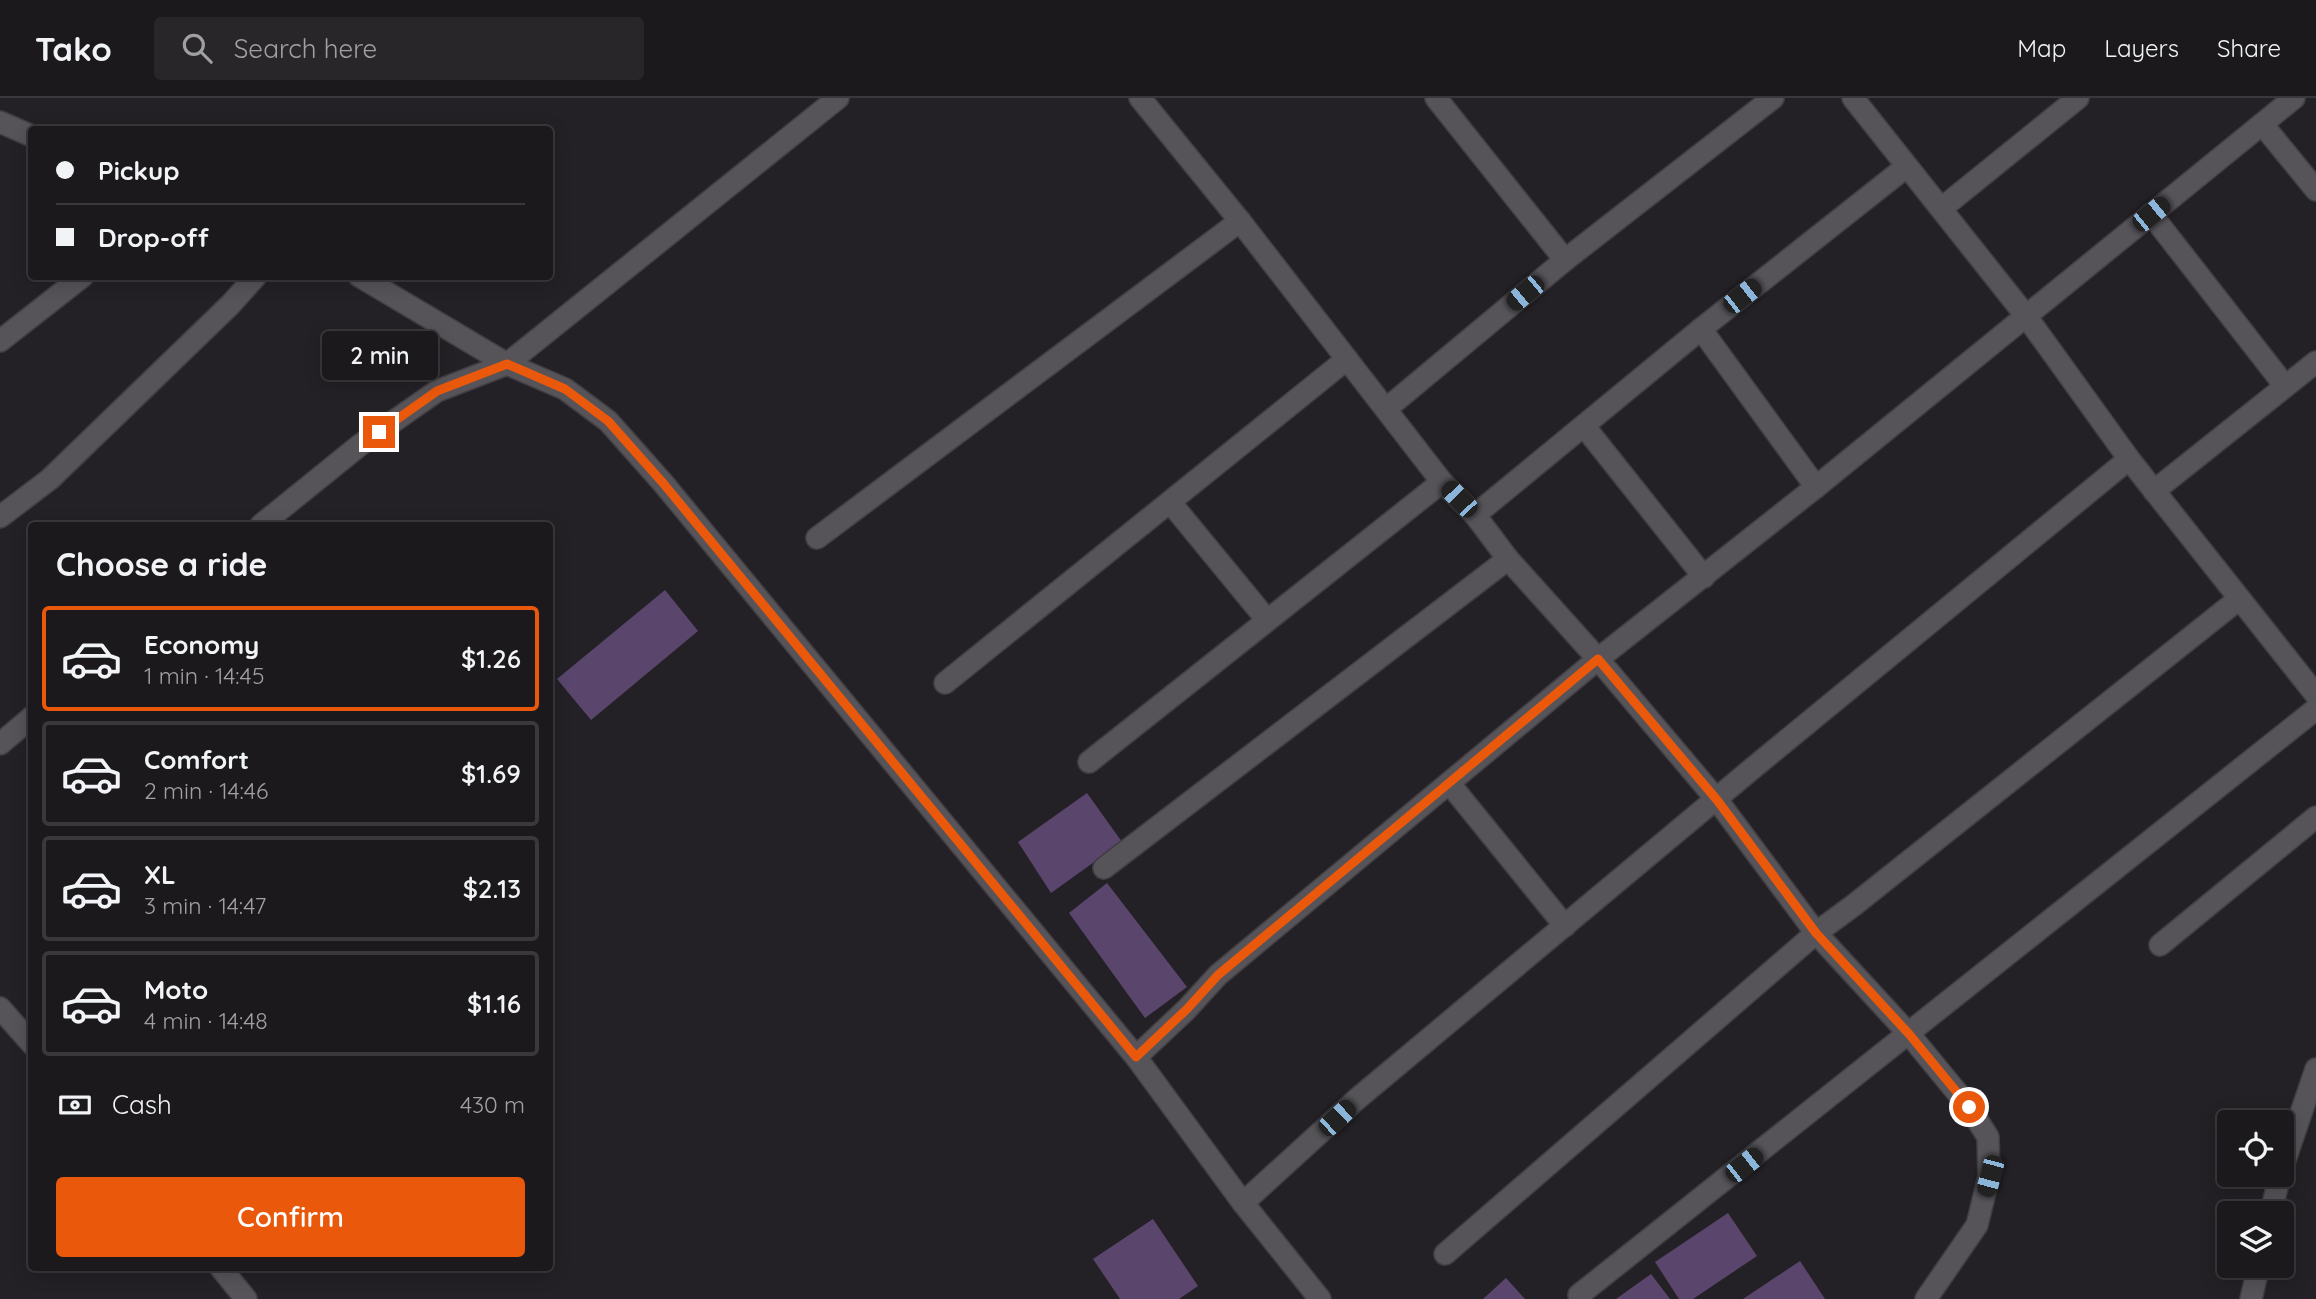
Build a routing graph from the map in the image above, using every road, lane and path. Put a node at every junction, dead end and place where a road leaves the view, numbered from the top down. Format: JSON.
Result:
{"nodes":[{"id":1,"x":838,"y":98,"type":"edge"},
{"id":2,"x":1140,"y":98,"type":"edge"},
{"id":3,"x":1436,"y":98,"type":"edge"},
{"id":4,"x":1773,"y":98,"type":"edge"},
{"id":5,"x":1853,"y":98,"type":"edge"},
{"id":6,"x":2078,"y":98,"type":"edge"},
{"id":7,"x":2294,"y":98,"type":"edge"},
{"id":8,"x":0,"y":122,"type":"edge"},
{"id":9,"x":2262,"y":124,"type":"junction"},
{"id":10,"x":28,"y":134,"type":"edge"},
{"id":11,"x":1906,"y":167,"type":"junction"},
{"id":12,"x":2316,"y":190,"type":"edge"},
{"id":13,"x":1942,"y":208,"type":"junction"},
{"id":14,"x":2151,"y":214,"type":"junction"},
{"id":15,"x":1240,"y":221,"type":"junction"},
{"id":16,"x":1565,"y":260,"type":"junction"},
{"id":17,"x":78,"y":280,"type":"edge"},
{"id":18,"x":252,"y":280,"type":"edge"},
{"id":19,"x":366,"y":280,"type":"edge"},
{"id":20,"x":2026,"y":316,"type":"junction"},
{"id":21,"x":1701,"y":328,"type":"junction"},
{"id":22,"x":0,"y":341,"type":"edge"},
{"id":23,"x":1347,"y":359,"type":"junction"},
{"id":24,"x":2316,"y":362,"type":"edge"},
{"id":25,"x":507,"y":364,"type":"junction"},
{"id":26,"x":2285,"y":386,"type":"junction"},
{"id":27,"x":1386,"y":409,"type":"junction"},
{"id":28,"x":1584,"y":426,"type":"junction"},
{"id":29,"x":2129,"y":459,"type":"junction"},
{"id":30,"x":1443,"y":482,"type":"junction"},
{"id":31,"x":1816,"y":487,"type":"junction"},
{"id":32,"x":2154,"y":491,"type":"junction"},
{"id":33,"x":1170,"y":502,"type":"junction"},
{"id":34,"x":1475,"y":515,"type":"junction"},
{"id":35,"x":0,"y":517,"type":"edge"},
{"id":36,"x":265,"y":522,"type":"edge"},
{"id":37,"x":817,"y":538,"type":"dead end"},
{"id":38,"x":1508,"y":559,"type":"junction"},
{"id":39,"x":1704,"y":577,"type":"junction"},
{"id":40,"x":2239,"y":599,"type":"junction"},
{"id":41,"x":1267,"y":620,"type":"junction"},
{"id":42,"x":1598,"y":659,"type":"junction"},
{"id":43,"x":945,"y":683,"type":"dead end"},
{"id":44,"x":2316,"y":695,"type":"edge"},
{"id":45,"x":2316,"y":709,"type":"edge"},
{"id":46,"x":28,"y":721,"type":"edge"},
{"id":47,"x":0,"y":744,"type":"edge"},
{"id":48,"x":1088,"y":762,"type":"dead end"},
{"id":49,"x":1449,"y":783,"type":"junction"},
{"id":50,"x":1717,"y":800,"type":"junction"},
{"id":51,"x":2316,"y":817,"type":"edge"},
{"id":52,"x":1104,"y":868,"type":"dead end"},
{"id":53,"x":1565,"y":926,"type":"junction"},
{"id":54,"x":1816,"y":933,"type":"junction"},
{"id":55,"x":2160,"y":945,"type":"dead end"},
{"id":56,"x":0,"y":1008,"type":"edge"},
{"id":57,"x":1909,"y":1034,"type":"junction"},
{"id":58,"x":28,"y":1040,"type":"edge"},
{"id":59,"x":1136,"y":1057,"type":"junction"},
{"id":60,"x":2316,"y":1069,"type":"edge"},
{"id":61,"x":2294,"y":1134,"type":"edge"},
{"id":62,"x":1243,"y":1203,"type":"junction"},
{"id":63,"x":1445,"y":1254,"type":"dead end"},
{"id":64,"x":223,"y":1271,"type":"edge"},
{"id":65,"x":2256,"y":1278,"type":"edge"},
{"id":66,"x":1579,"y":1295,"type":"dead end"},
{"id":67,"x":246,"y":1299,"type":"edge"},
{"id":68,"x":1320,"y":1299,"type":"edge"},
{"id":69,"x":1926,"y":1299,"type":"edge"},
{"id":70,"x":2251,"y":1299,"type":"edge"}],
"edges":[{"from":1,"to":25,"type":"street"},
{"from":2,"to":15,"type":"street"},
{"from":3,"to":16,"type":"street"},
{"from":4,"to":16,"type":"street"},
{"from":5,"to":11,"type":"street"},
{"from":6,"to":13,"type":"street"},
{"from":7,"to":9,"type":"street"},
{"from":8,"to":10,"type":"street"},
{"from":9,"to":12,"type":"street"},
{"from":9,"to":14,"type":"street"},
{"from":11,"to":13,"type":"street"},
{"from":11,"to":21,"type":"street"},
{"from":13,"to":20,"type":"street"},
{"from":14,"to":20,"type":"street"},
{"from":14,"to":26,"type":"street"},
{"from":15,"to":23,"type":"street"},
{"from":15,"to":37,"type":"street"},
{"from":16,"to":27,"type":"street"},
{"from":17,"to":22,"type":"street"},
{"from":18,"to":35,"type":"street"},
{"from":19,"to":25,"type":"street"},
{"from":20,"to":29,"type":"street"},
{"from":20,"to":31,"type":"street"},
{"from":21,"to":28,"type":"street"},
{"from":21,"to":31,"type":"street"},
{"from":23,"to":27,"type":"street"},
{"from":23,"to":33,"type":"street"},
{"from":24,"to":26,"type":"street"},
{"from":25,"to":36,"type":"street"},
{"from":25,"to":59,"type":"street"},
{"from":26,"to":32,"type":"street"},
{"from":27,"to":30,"type":"street"},
{"from":28,"to":34,"type":"street"},
{"from":28,"to":39,"type":"street"},
{"from":29,"to":32,"type":"street"},
{"from":29,"to":50,"type":"street"},
{"from":30,"to":34,"type":"street"},
{"from":30,"to":41,"type":"street"},
{"from":31,"to":39,"type":"street"},
{"from":32,"to":40,"type":"street"},
{"from":33,"to":41,"type":"street"},
{"from":33,"to":43,"type":"street"},
{"from":34,"to":38,"type":"street"},
{"from":38,"to":42,"type":"street"},
{"from":38,"to":52,"type":"street"},
{"from":39,"to":42,"type":"street"},
{"from":40,"to":44,"type":"street"},
{"from":40,"to":54,"type":"street"},
{"from":41,"to":48,"type":"street"},
{"from":42,"to":49,"type":"street"},
{"from":42,"to":50,"type":"street"},
{"from":45,"to":57,"type":"street"},
{"from":46,"to":47,"type":"street"},
{"from":49,"to":53,"type":"street"},
{"from":49,"to":59,"type":"street"},
{"from":50,"to":53,"type":"street"},
{"from":50,"to":54,"type":"street"},
{"from":51,"to":55,"type":"street"},
{"from":53,"to":62,"type":"street"},
{"from":54,"to":57,"type":"street"},
{"from":54,"to":63,"type":"street"},
{"from":56,"to":58,"type":"street"},
{"from":57,"to":66,"type":"street"},
{"from":57,"to":69,"type":"street"},
{"from":59,"to":62,"type":"street"},
{"from":60,"to":61,"type":"street"},
{"from":62,"to":68,"type":"street"},
{"from":64,"to":67,"type":"street"},
{"from":65,"to":70,"type":"street"}]}
